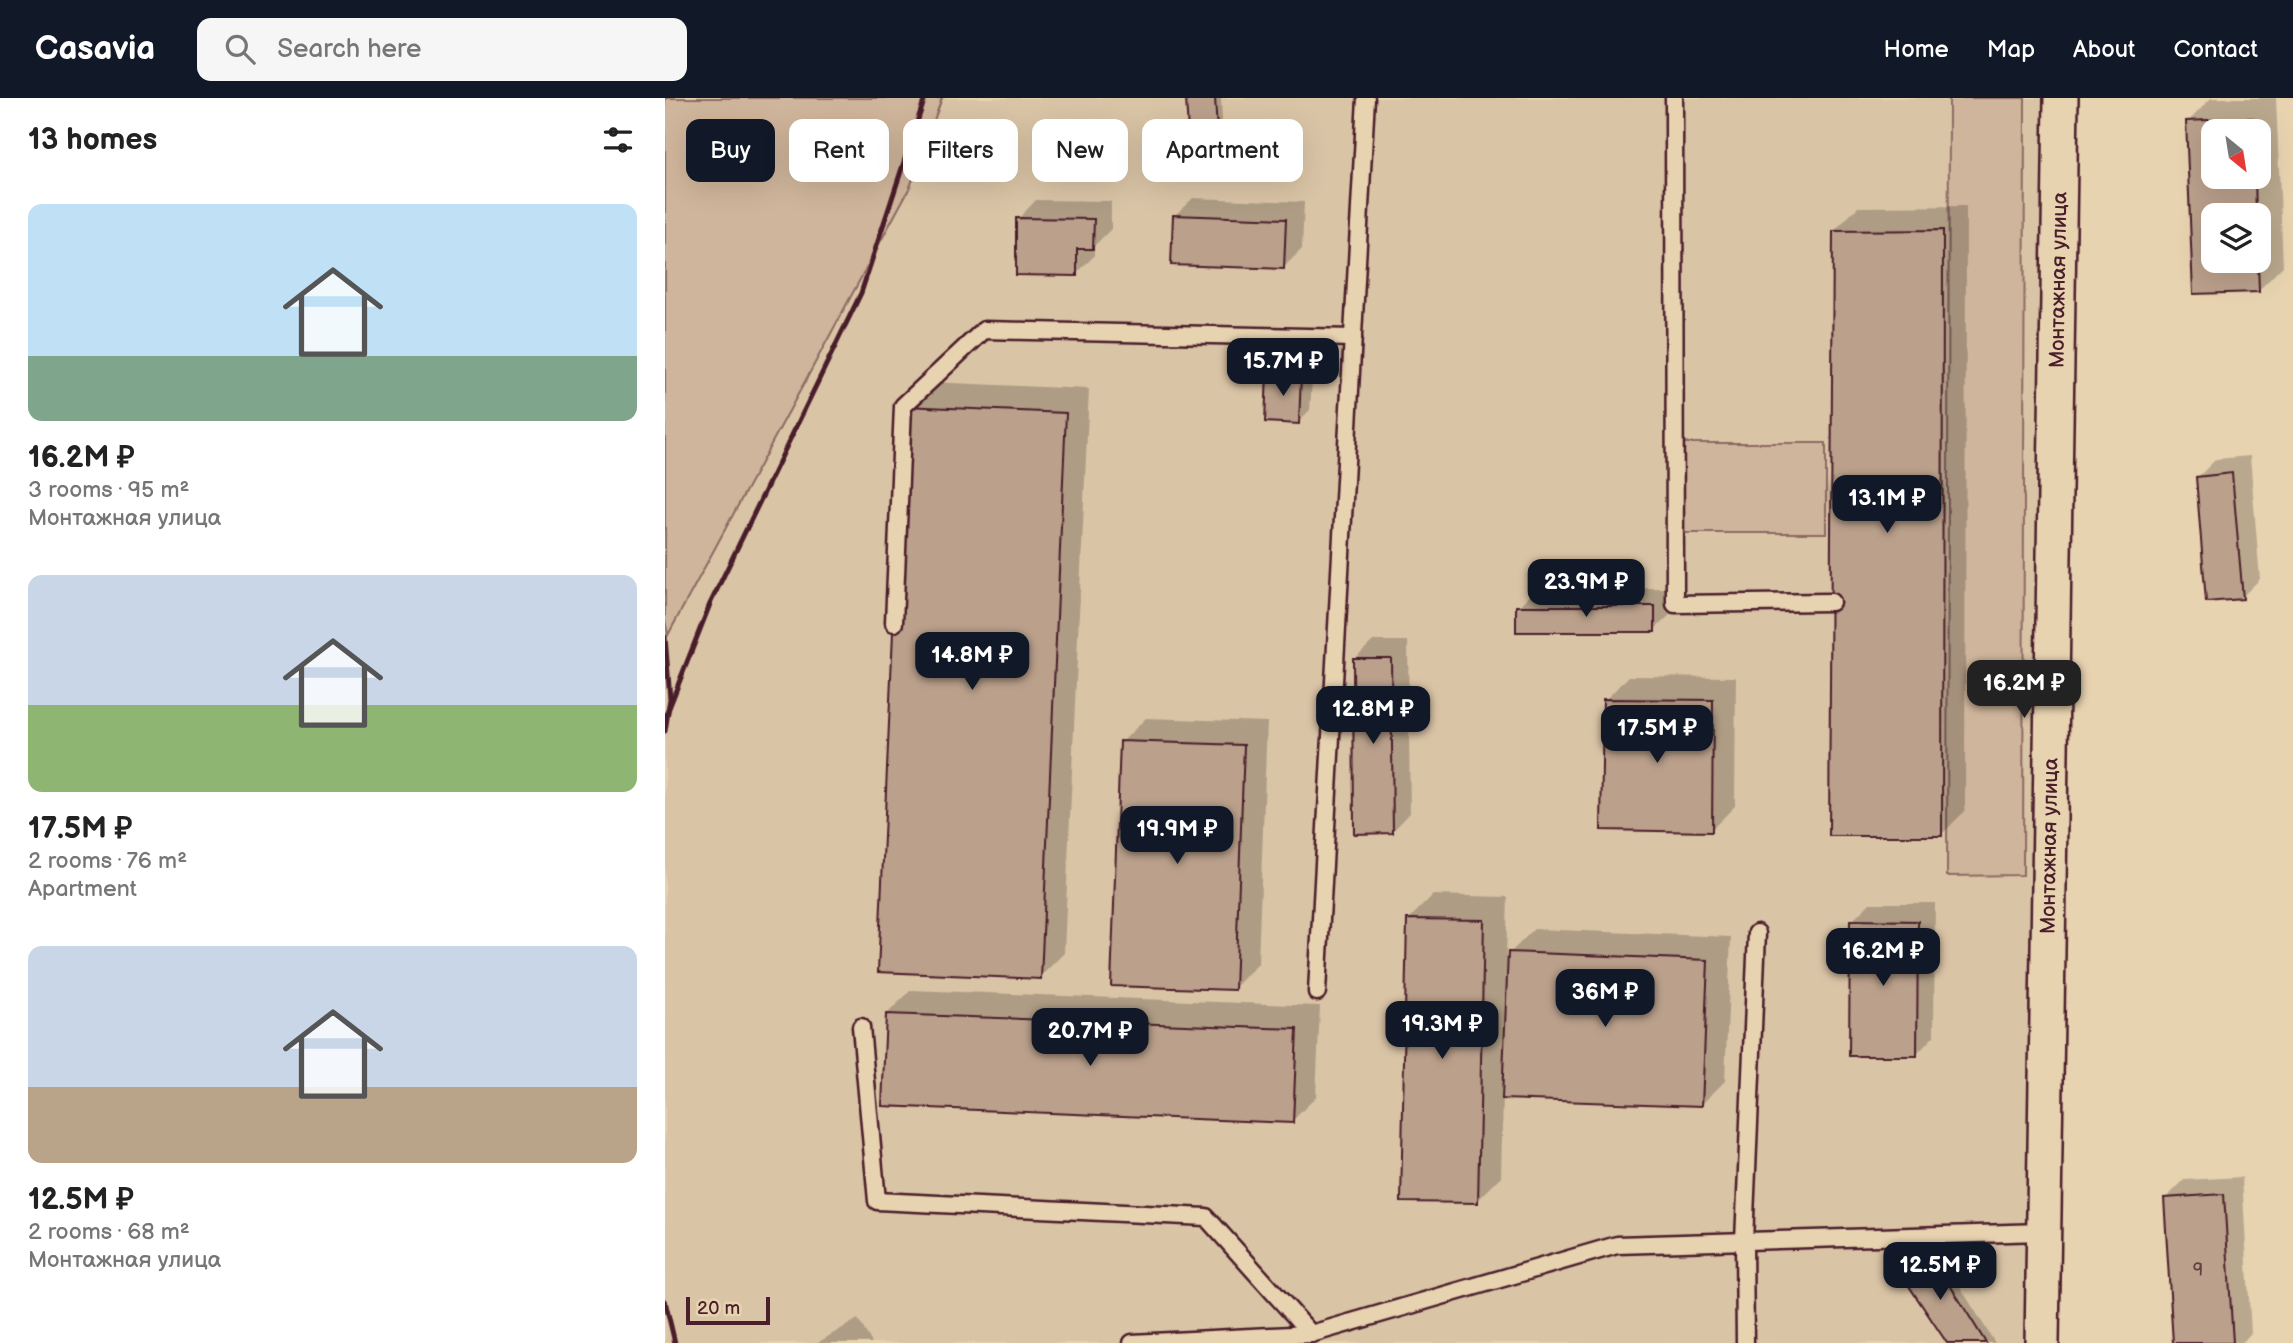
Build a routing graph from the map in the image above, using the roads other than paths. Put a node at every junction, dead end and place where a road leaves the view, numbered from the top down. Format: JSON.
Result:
{"nodes":[{"id":1,"x":1366,"y":98,"type":"edge"},
{"id":2,"x":1674,"y":98,"type":"edge"},
{"id":3,"x":2061,"y":98,"type":"edge"},
{"id":4,"x":1353,"y":338,"type":"junction"},
{"id":5,"x":1831,"y":603,"type":"dead end"},
{"id":6,"x":894,"y":623,"type":"dead end"},
{"id":7,"x":1757,"y":933,"type":"dead end"},
{"id":8,"x":1317,"y":992,"type":"dead end"},
{"id":9,"x":861,"y":1027,"type":"dead end"},
{"id":10,"x":2043,"y":1233,"type":"junction"},
{"id":11,"x":1744,"y":1241,"type":"junction"},
{"id":12,"x":1311,"y":1334,"type":"junction"},
{"id":13,"x":1132,"y":1343,"type":"edge"},
{"id":14,"x":1745,"y":1343,"type":"edge"},
{"id":15,"x":2042,"y":1343,"type":"edge"}],
"edges":[{"from":1,"to":4,"type":"lane"},
{"from":2,"to":5,"type":"lane"},
{"from":3,"to":10,"type":"street","name":"Монтажная улица"},
{"from":4,"to":6,"type":"lane"},
{"from":4,"to":8,"type":"lane"},
{"from":7,"to":11,"type":"lane"},
{"from":9,"to":12,"type":"lane"},
{"from":10,"to":11,"type":"lane"},
{"from":10,"to":15,"type":"street","name":"Монтажная улица"},
{"from":11,"to":12,"type":"lane"},
{"from":11,"to":14,"type":"lane"},
{"from":12,"to":13,"type":"lane"}]}
